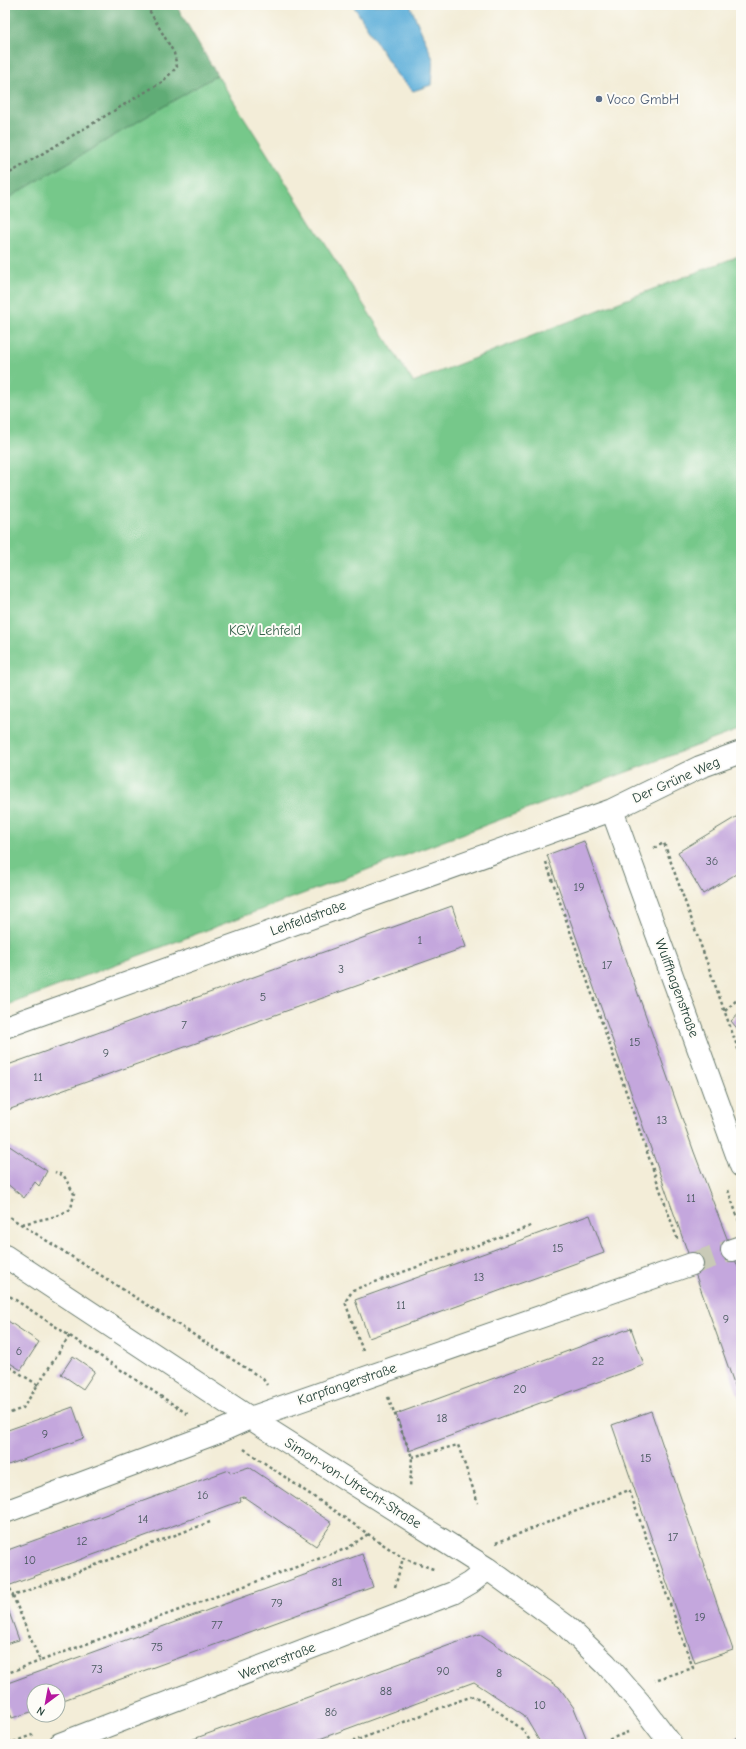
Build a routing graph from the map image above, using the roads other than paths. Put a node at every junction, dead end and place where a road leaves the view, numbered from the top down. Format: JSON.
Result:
{"nodes":[{"id":1,"x":741,"y":752,"type":"edge"},
{"id":2,"x":612,"y":810,"type":"junction"},
{"id":3,"x":5,"y":1027,"type":"edge"},
{"id":4,"x":741,"y":1166,"type":"edge"},
{"id":5,"x":5,"y":1256,"type":"edge"},
{"id":6,"x":689,"y":1265,"type":"tunnel mouth"},
{"id":7,"x":250,"y":1418,"type":"junction"},
{"id":8,"x":5,"y":1512,"type":"edge"},
{"id":9,"x":488,"y":1569,"type":"junction"},
{"id":10,"x":60,"y":1744,"type":"edge"},
{"id":11,"x":670,"y":1744,"type":"edge"}],
"edges":[{"from":1,"to":2,"type":"street","name":"Der Grüne Weg"},
{"from":2,"to":3,"type":"street","name":"Lehfeldstraße"},
{"from":2,"to":4,"type":"street","name":"Wulffhagenstraße"},
{"from":5,"to":7,"type":"street","name":"Simon-von-Utrecht-Straße"},
{"from":6,"to":7,"type":"street","name":"Karpfangerstraße"},
{"from":7,"to":8,"type":"street","name":"Karpfangerstraße"},
{"from":7,"to":9,"type":"street","name":"Simon-von-Utrecht-Straße"},
{"from":9,"to":10,"type":"street","name":"Wernerstraße"},
{"from":9,"to":11,"type":"street","name":"Simon-von-Utrecht-Straße"}]}
